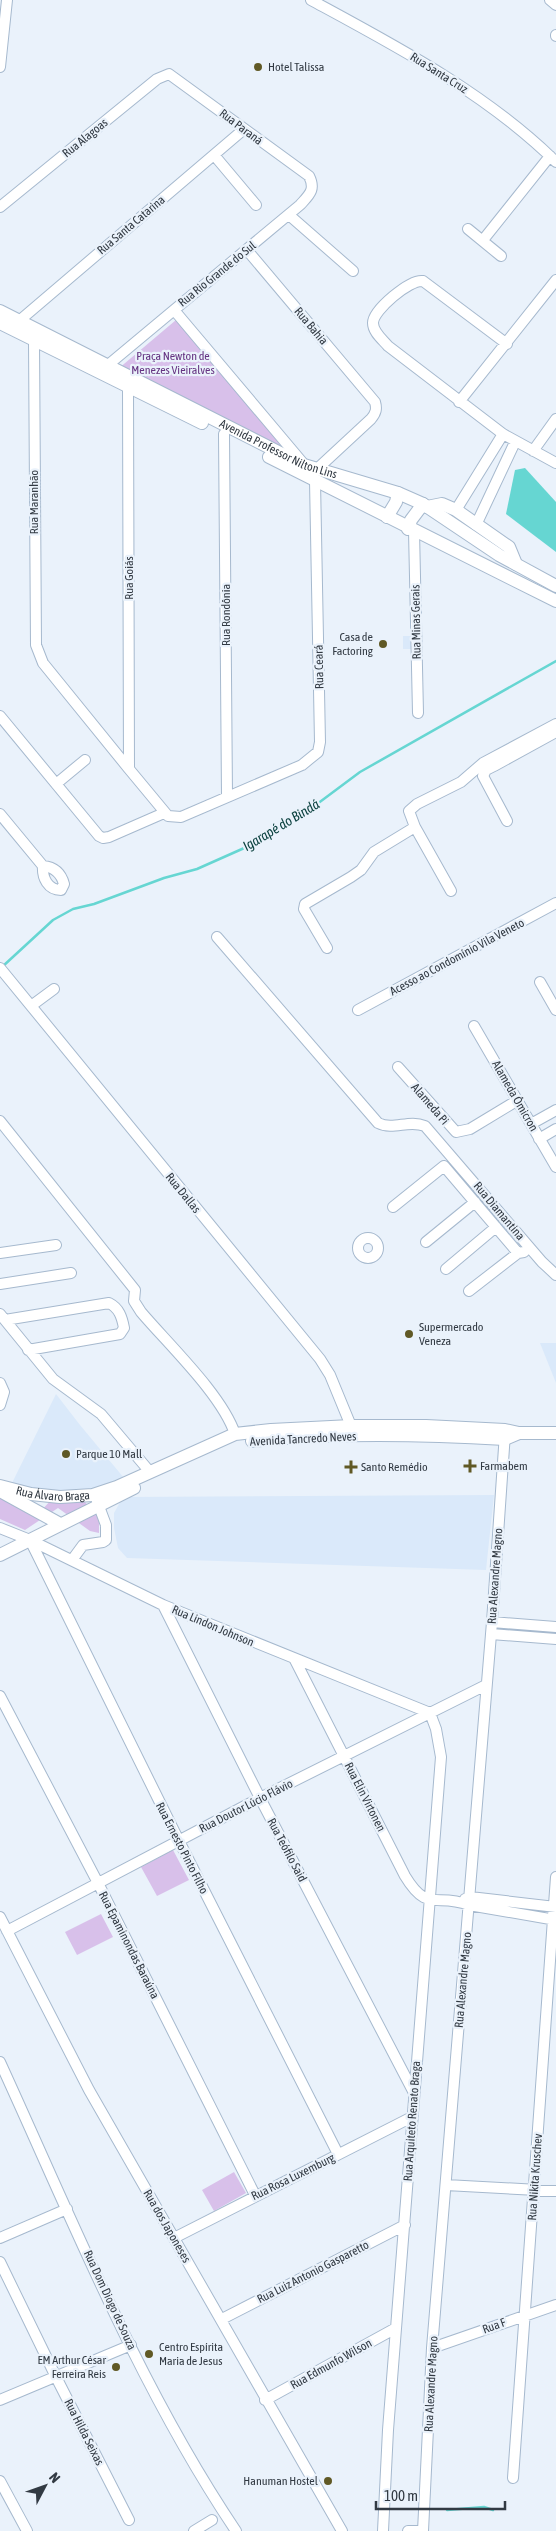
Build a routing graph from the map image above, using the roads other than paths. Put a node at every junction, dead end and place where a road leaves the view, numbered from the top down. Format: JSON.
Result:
{"nodes":[{"id":1,"x":8,"y":0,"type":"edge"},
{"id":2,"x":311,"y":0,"type":"edge"},
{"id":3,"x":550,"y":0,"type":"edge"},
{"id":4,"x":556,"y":5,"type":"edge"},
{"id":5,"x":0,"y":67,"type":"edge"},
{"id":6,"x":173,"y":75,"type":"joint"},
{"id":7,"x":243,"y":130,"type":"junction"},
{"id":8,"x":214,"y":155,"type":"junction"},
{"id":9,"x":553,"y":159,"type":"edge"},
{"id":10,"x":310,"y":176,"type":"joint"},
{"id":11,"x":256,"y":205,"type":"dead end"},
{"id":12,"x":0,"y":207,"type":"edge"},
{"id":13,"x":289,"y":215,"type":"junction"},
{"id":14,"x":468,"y":229,"type":"dead end"},
{"id":15,"x":483,"y":240,"type":"junction"},
{"id":16,"x":247,"y":250,"type":"junction"},
{"id":17,"x":501,"y":256,"type":"dead end"},
{"id":18,"x":353,"y":271,"type":"dead end"},
{"id":19,"x":556,"y":280,"type":"edge"},
{"id":20,"x":174,"y":310,"type":"junction"},
{"id":21,"x":0,"y":311,"type":"edge"},
{"id":22,"x":20,"y":321,"type":"junction"},
{"id":23,"x":0,"y":323,"type":"edge"},
{"id":24,"x":34,"y":341,"type":"junction"},
{"id":25,"x":507,"y":344,"type":"junction"},
{"id":26,"x":108,"y":366,"type":"junction"},
{"id":27,"x":128,"y":387,"type":"junction"},
{"id":28,"x":459,"y":402,"type":"junction"},
{"id":29,"x":556,"y":419,"type":"edge"},
{"id":30,"x":224,"y":434,"type":"junction"},
{"id":31,"x":503,"y":434,"type":"junction"},
{"id":32,"x":516,"y":442,"type":"junction"},
{"id":33,"x":533,"y":451,"type":"junction"},
{"id":34,"x":556,"y":463,"type":"edge"},
{"id":35,"x":312,"y":472,"type":"junction"},
{"id":36,"x":481,"y":472,"type":"junction"},
{"id":37,"x":398,"y":493,"type":"junction"},
{"id":38,"x":490,"y":495,"type":"junction"},
{"id":39,"x":425,"y":505,"type":"junction"},
{"id":40,"x":456,"y":510,"type":"junction"},
{"id":41,"x":387,"y":517,"type":"junction"},
{"id":42,"x":476,"y":525,"type":"junction"},
{"id":43,"x":411,"y":530,"type":"junction"},
{"id":44,"x":516,"y":564,"type":"junction"},
{"id":45,"x":556,"y":586,"type":"edge"},
{"id":46,"x":556,"y":601,"type":"edge"},
{"id":47,"x":418,"y":713,"type":"dead end"},
{"id":48,"x":0,"y":716,"type":"edge"},
{"id":49,"x":556,"y":724,"type":"edge"},
{"id":50,"x":556,"y":732,"type":"edge"},
{"id":51,"x":85,"y":760,"type":"dead end"},
{"id":52,"x":129,"y":769,"type":"junction"},
{"id":53,"x":56,"y":784,"type":"junction"},
{"id":54,"x":227,"y":796,"type":"junction"},
{"id":55,"x":164,"y":813,"type":"junction"},
{"id":56,"x":0,"y":814,"type":"edge"},
{"id":57,"x":507,"y":821,"type":"dead end"},
{"id":58,"x":415,"y":827,"type":"junction"},
{"id":59,"x":43,"y":866,"type":"dead end"},
{"id":60,"x":451,"y":891,"type":"dead end"},
{"id":61,"x":556,"y":903,"type":"edge"},
{"id":62,"x":217,"y":937,"type":"dead end"},
{"id":63,"x":328,"y":948,"type":"dead end"},
{"id":64,"x":2,"y":970,"type":"edge"},
{"id":65,"x":540,"y":982,"type":"dead end"},
{"id":66,"x":54,"y":988,"type":"dead end"},
{"id":67,"x":31,"y":1006,"type":"junction"},
{"id":68,"x":358,"y":1010,"type":"dead end"},
{"id":69,"x":556,"y":1010,"type":"edge"},
{"id":70,"x":474,"y":1026,"type":"dead end"},
{"id":71,"x":398,"y":1067,"type":"dead end"},
{"id":72,"x":518,"y":1100,"type":"junction"},
{"id":73,"x":556,"y":1110,"type":"edge"},
{"id":74,"x":0,"y":1121,"type":"edge"},
{"id":75,"x":531,"y":1124,"type":"junction"},
{"id":76,"x":556,"y":1129,"type":"edge"},
{"id":77,"x":539,"y":1139,"type":"junction"},
{"id":78,"x":556,"y":1167,"type":"edge"},
{"id":79,"x":475,"y":1202,"type":"junction"},
{"id":80,"x":393,"y":1207,"type":"dead end"},
{"id":81,"x":496,"y":1227,"type":"junction"},
{"id":82,"x":426,"y":1242,"type":"dead end"},
{"id":83,"x":56,"y":1245,"type":"dead end"},
{"id":84,"x":531,"y":1249,"type":"junction"},
{"id":85,"x":518,"y":1252,"type":"junction"},
{"id":86,"x":0,"y":1253,"type":"edge"},
{"id":87,"x":446,"y":1269,"type":"dead end"},
{"id":88,"x":71,"y":1273,"type":"dead end"},
{"id":89,"x":556,"y":1275,"type":"edge"},
{"id":90,"x":0,"y":1284,"type":"edge"},
{"id":91,"x":469,"y":1291,"type":"dead end"},
{"id":92,"x":3,"y":1317,"type":"edge"},
{"id":93,"x":28,"y":1350,"type":"junction"},
{"id":94,"x":0,"y":1383,"type":"edge"},
{"id":95,"x":0,"y":1405,"type":"edge"},
{"id":96,"x":351,"y":1426,"type":"junction"},
{"id":97,"x":556,"y":1433,"type":"edge"},
{"id":98,"x":235,"y":1434,"type":"junction"},
{"id":99,"x":505,"y":1434,"type":"junction"},
{"id":100,"x":150,"y":1472,"type":"junction"},
{"id":101,"x":0,"y":1486,"type":"edge"},
{"id":102,"x":0,"y":1491,"type":"edge"},
{"id":103,"x":96,"y":1500,"type":"junction"},
{"id":104,"x":60,"y":1524,"type":"junction"},
{"id":105,"x":0,"y":1528,"type":"edge"},
{"id":106,"x":30,"y":1540,"type":"junction"},
{"id":107,"x":0,"y":1555,"type":"edge"},
{"id":108,"x":72,"y":1560,"type":"junction"},
{"id":109,"x":163,"y":1605,"type":"junction"},
{"id":110,"x":492,"y":1622,"type":"junction"},
{"id":111,"x":556,"y":1627,"type":"edge"},
{"id":112,"x":491,"y":1634,"type":"junction"},
{"id":113,"x":556,"y":1639,"type":"edge"},
{"id":114,"x":295,"y":1660,"type":"junction"},
{"id":115,"x":486,"y":1685,"type":"junction"},
{"id":116,"x":0,"y":1696,"type":"edge"},
{"id":117,"x":430,"y":1714,"type":"junction"},
{"id":118,"x":345,"y":1758,"type":"junction"},
{"id":119,"x":260,"y":1798,"type":"junction"},
{"id":120,"x":179,"y":1841,"type":"junction"},
{"id":121,"x":556,"y":1877,"type":"edge"},
{"id":122,"x":98,"y":1883,"type":"junction"},
{"id":123,"x":428,"y":1900,"type":"junction"},
{"id":124,"x":470,"y":1901,"type":"junction"},
{"id":125,"x":555,"y":1907,"type":"edge"},
{"id":126,"x":0,"y":1917,"type":"edge"},
{"id":127,"x":554,"y":1920,"type":"edge"},
{"id":128,"x":7,"y":1931,"type":"junction"},
{"id":129,"x":0,"y":2062,"type":"edge"},
{"id":130,"x":414,"y":2094,"type":"junction"},
{"id":131,"x":412,"y":2117,"type":"junction"},
{"id":132,"x":338,"y":2154,"type":"junction"},
{"id":133,"x":446,"y":2185,"type":"junction"},
{"id":134,"x":534,"y":2190,"type":"junction"},
{"id":135,"x":556,"y":2191,"type":"edge"},
{"id":136,"x":255,"y":2195,"type":"junction"},
{"id":137,"x":67,"y":2209,"type":"junction"},
{"id":138,"x":405,"y":2225,"type":"junction"},
{"id":139,"x":0,"y":2238,"type":"edge"},
{"id":140,"x":174,"y":2238,"type":"junction"},
{"id":141,"x":0,"y":2262,"type":"edge"},
{"id":142,"x":556,"y":2306,"type":"edge"},
{"id":143,"x":525,"y":2315,"type":"junction"},
{"id":144,"x":222,"y":2319,"type":"junction"},
{"id":145,"x":396,"y":2328,"type":"junction"},
{"id":146,"x":131,"y":2344,"type":"junction"},
{"id":147,"x":432,"y":2348,"type":"junction"},
{"id":148,"x":56,"y":2377,"type":"junction"},
{"id":149,"x":0,"y":2400,"type":"edge"},
{"id":150,"x":265,"y":2400,"type":"junction"},
{"id":151,"x":513,"y":2478,"type":"dead end"},
{"id":152,"x":0,"y":2482,"type":"edge"},
{"id":153,"x":130,"y":2520,"type":"dead end"},
{"id":154,"x":212,"y":2520,"type":"dead end"},
{"id":155,"x":27,"y":2531,"type":"edge"},
{"id":156,"x":194,"y":2531,"type":"edge"},
{"id":157,"x":236,"y":2531,"type":"edge"},
{"id":158,"x":342,"y":2531,"type":"edge"},
{"id":159,"x":383,"y":2531,"type":"edge"},
{"id":160,"x":408,"y":2531,"type":"edge"},
{"id":161,"x":423,"y":2531,"type":"edge"}],
"edges":[{"from":1,"to":5,"type":"street"},
{"from":2,"to":9,"type":"street","name":"Rua Santa Cruz"},
{"from":3,"to":4,"type":"street"},
{"from":6,"to":7,"type":"street","name":"Rua Paraná"},
{"from":6,"to":12,"type":"street","name":"Rua Alagoas"},
{"from":7,"to":8,"type":"street","name":"Rua Santa Catarina"},
{"from":7,"to":10,"type":"street","name":"Rua Paraná"},
{"from":8,"to":11,"type":"street"},
{"from":8,"to":22,"type":"street","name":"Rua Santa Catarina"},
{"from":9,"to":15,"type":"street"},
{"from":10,"to":13,"type":"street","name":"Rua Rio Grande do Sul"},
{"from":13,"to":16,"type":"street","name":"Rua Rio Grande do Sul"},
{"from":13,"to":18,"type":"street"},
{"from":14,"to":15,"type":"street"},
{"from":15,"to":17,"type":"street"},
{"from":16,"to":20,"type":"street","name":"Rua Rio Grande do Sul"},
{"from":16,"to":35,"type":"street","name":"Rua Bahia"},
{"from":19,"to":25,"type":"street"},
{"from":20,"to":26,"type":"street","name":"Rua Rio Grande do Sul"},
{"from":20,"to":35,"type":"street"},
{"from":21,"to":22,"type":"main road","name":"Avenida Professor Nilton Lins"},
{"from":22,"to":26,"type":"main road","name":"Avenida Professor Nilton Lins"},
{"from":23,"to":24,"type":"main road","name":"Avenida Professor Nilton Lins"},
{"from":24,"to":27,"type":"main road","name":"Avenida Professor Nilton Lins"},
{"from":24,"to":52,"type":"street","name":"Rua Maranhão"},
{"from":25,"to":28,"type":"street"},
{"from":25,"to":28,"type":"street"},
{"from":26,"to":35,"type":"main road","name":"Avenida Professor Nilton Lins"},
{"from":27,"to":30,"type":"main road","name":"Avenida Professor Nilton Lins"},
{"from":27,"to":52,"type":"street","name":"Rua Goiás"},
{"from":28,"to":31,"type":"street"},
{"from":29,"to":33,"type":"street"},
{"from":30,"to":35,"type":"main road","name":"Avenida Professor Nilton Lins"},
{"from":30,"to":54,"type":"street","name":"Rua Rondônia"},
{"from":31,"to":32,"type":"street"},
{"from":31,"to":36,"type":"street"},
{"from":32,"to":33,"type":"street"},
{"from":32,"to":38,"type":"street"},
{"from":33,"to":34,"type":"street"},
{"from":35,"to":37,"type":"main road","name":"Avenida Professor Nilton Lins"},
{"from":35,"to":41,"type":"main road","name":"Avenida Professor Nilton Lins"},
{"from":35,"to":54,"type":"street","name":"Rua Ceará"},
{"from":36,"to":38,"type":"street"},
{"from":36,"to":40,"type":"street"},
{"from":37,"to":39,"type":"main road","name":"Avenida Professor Nilton Lins"},
{"from":37,"to":41,"type":"main road"},
{"from":38,"to":42,"type":"street"},
{"from":39,"to":40,"type":"main road"},
{"from":39,"to":43,"type":"main road"},
{"from":39,"to":44,"type":"main road","name":"Avenida Professor Nilton Lins"},
{"from":40,"to":42,"type":"main road"},
{"from":41,"to":43,"type":"main road","name":"Avenida Professor Nilton Lins"},
{"from":42,"to":44,"type":"main road"},
{"from":43,"to":46,"type":"main road","name":"Avenida Professor Nilton Lins"},
{"from":43,"to":47,"type":"street","name":"Rua Minas Gerais"},
{"from":44,"to":45,"type":"main road","name":"Avenida Professor Nilton Lins"},
{"from":48,"to":53,"type":"street"},
{"from":49,"to":58,"type":"street"},
{"from":50,"to":57,"type":"street"},
{"from":51,"to":53,"type":"street"},
{"from":52,"to":55,"type":"street"},
{"from":53,"to":55,"type":"street"},
{"from":54,"to":55,"type":"street"},
{"from":56,"to":59,"type":"street"},
{"from":58,"to":60,"type":"street"},
{"from":58,"to":63,"type":"street"},
{"from":61,"to":68,"type":"street","name":"Acesso ao Condomínio Vila Veneto"},
{"from":62,"to":84,"type":"street","name":"Rua Diamantina"},
{"from":64,"to":67,"type":"street","name":"Rua Dallas"},
{"from":65,"to":69,"type":"street"},
{"from":66,"to":67,"type":"street"},
{"from":67,"to":96,"type":"street","name":"Rua Dallas"},
{"from":70,"to":72,"type":"street","name":"Alameda Ômicron"},
{"from":71,"to":72,"type":"street","name":"Alameda Pi"},
{"from":72,"to":75,"type":"street","name":"Alameda Ômicron"},
{"from":73,"to":75,"type":"street"},
{"from":74,"to":98,"type":"street"},
{"from":75,"to":77,"type":"street","name":"Alameda Ômicron"},
{"from":76,"to":77,"type":"street"},
{"from":77,"to":78,"type":"street","name":"Alameda Ômicron"},
{"from":79,"to":80,"type":"street"},
{"from":79,"to":81,"type":"street"},
{"from":79,"to":82,"type":"street"},
{"from":81,"to":85,"type":"street"},
{"from":81,"to":87,"type":"street"},
{"from":83,"to":86,"type":"street"},
{"from":84,"to":85,"type":"street"},
{"from":84,"to":89,"type":"street","name":"Rua Diamantina"},
{"from":85,"to":91,"type":"street"},
{"from":88,"to":90,"type":"street"},
{"from":92,"to":93,"type":"street"},
{"from":92,"to":93,"type":"street"},
{"from":93,"to":100,"type":"street"},
{"from":94,"to":95,"type":"street"},
{"from":96,"to":98,"type":"main road","name":"Avenida Tancredo Neves"},
{"from":96,"to":99,"type":"main road","name":"Avenida Tancredo Neves"},
{"from":97,"to":99,"type":"main road","name":"Avenida Tancredo Neves"},
{"from":98,"to":100,"type":"main road","name":"Avenida Tancredo Neves"},
{"from":99,"to":103,"type":"main road","name":"Avenida Tancredo Neves"},
{"from":99,"to":110,"type":"street","name":"Rua Alexandre Magno"},
{"from":100,"to":103,"type":"main road","name":"Avenida Tancredo Neves"},
{"from":101,"to":103,"type":"main road","name":"Rua Álvaro Braga"},
{"from":102,"to":104,"type":"main road"},
{"from":103,"to":104,"type":"main road","name":"Avenida Tancredo Neves"},
{"from":103,"to":108,"type":"street"},
{"from":104,"to":106,"type":"main road","name":"Avenida Tancredo Neves"},
{"from":105,"to":106,"type":"street","name":"Rua Lindon Johnson"},
{"from":106,"to":107,"type":"main road","name":"Avenida Tancredo Neves"},
{"from":106,"to":108,"type":"street","name":"Rua Lindon Johnson"},
{"from":106,"to":120,"type":"street","name":"Rua Ernesto Pinto Filho"},
{"from":108,"to":109,"type":"street","name":"Rua Lindon Johnson"},
{"from":109,"to":114,"type":"street","name":"Rua Lindon Johnson"},
{"from":109,"to":119,"type":"street","name":"Rua Teófilo Said"},
{"from":110,"to":111,"type":"street"},
{"from":110,"to":112,"type":"street","name":"Rua Alexandre Magno"},
{"from":112,"to":113,"type":"street"},
{"from":112,"to":115,"type":"street","name":"Rua Alexandre Magno"},
{"from":114,"to":117,"type":"street","name":"Rua Lindon Johnson"},
{"from":114,"to":118,"type":"street","name":"Rua Elin Virtonen"},
{"from":115,"to":117,"type":"street","name":"Rua Doutor Lúcio Flávio"},
{"from":115,"to":124,"type":"street","name":"Rua Alexandre Magno"},
{"from":116,"to":122,"type":"street","name":"Rua Epaminondas Baraúna"},
{"from":117,"to":118,"type":"street","name":"Rua Doutor Lúcio Flávio"},
{"from":117,"to":123,"type":"street","name":"Rua Arquiteto Renato Braga"},
{"from":118,"to":119,"type":"street","name":"Rua Doutor Lúcio Flávio"},
{"from":118,"to":123,"type":"street","name":"Rua Elin Virtonen"},
{"from":119,"to":120,"type":"street","name":"Rua Doutor Lúcio Flávio"},
{"from":119,"to":130,"type":"street","name":"Rua Teófilo Said"},
{"from":120,"to":122,"type":"street","name":"Rua Doutor Lúcio Flávio"},
{"from":120,"to":132,"type":"street","name":"Rua Ernesto Pinto Filho"},
{"from":121,"to":125,"type":"street","name":"Rua Nikita Kruschev"},
{"from":122,"to":128,"type":"street","name":"Rua Doutor Lúcio Flávio"},
{"from":122,"to":136,"type":"street","name":"Rua Epaminondas Baraúna"},
{"from":123,"to":124,"type":"street"},
{"from":123,"to":130,"type":"street","name":"Rua Arquiteto Renato Braga"},
{"from":124,"to":125,"type":"street"},
{"from":124,"to":127,"type":"street"},
{"from":124,"to":133,"type":"street","name":"Rua Alexandre Magno"},
{"from":125,"to":127,"type":"street","name":"Rua Nikita Kruschev"},
{"from":126,"to":128,"type":"street","name":"Rua dos Japoneses"},
{"from":127,"to":134,"type":"street","name":"Rua Nikita Kruschev"},
{"from":128,"to":140,"type":"street","name":"Rua dos Japoneses"},
{"from":129,"to":137,"type":"street","name":"Rua Dom Diogo de Souza"},
{"from":130,"to":131,"type":"street","name":"Rua Arquiteto Renato Braga"},
{"from":131,"to":132,"type":"street","name":"Rua Rosa Luxemburg"},
{"from":131,"to":138,"type":"street","name":"Rua Arquiteto Renato Braga"},
{"from":132,"to":136,"type":"street","name":"Rua Rosa Luxemburg"},
{"from":133,"to":134,"type":"street"},
{"from":133,"to":147,"type":"street","name":"Rua Alexandre Magno"},
{"from":134,"to":135,"type":"street"},
{"from":134,"to":143,"type":"street","name":"Rua Nikita Kruschev"},
{"from":136,"to":140,"type":"street","name":"Rua Rosa Luxemburg"},
{"from":137,"to":139,"type":"street"},
{"from":137,"to":146,"type":"street","name":"Rua Dom Diogo de Souza"},
{"from":138,"to":144,"type":"street","name":"Rua Luiz Antonio Gasparetto"},
{"from":138,"to":145,"type":"street","name":"Rua Arquiteto Renato Braga"},
{"from":140,"to":144,"type":"street","name":"Rua dos Japoneses"},
{"from":141,"to":148,"type":"street","name":"Rua Hilda Seixas"},
{"from":142,"to":143,"type":"street","name":"Rua F"},
{"from":143,"to":147,"type":"street","name":"Rua F"},
{"from":143,"to":151,"type":"street","name":"Rua Nikita Kruschev"},
{"from":144,"to":150,"type":"street","name":"Rua dos Japoneses"},
{"from":145,"to":150,"type":"street","name":"Rua Edmunfo Wilson"},
{"from":145,"to":159,"type":"street","name":"Rua Arquiteto Renato Braga"},
{"from":146,"to":148,"type":"street"},
{"from":146,"to":157,"type":"street","name":"Rua Dom Diogo de Souza"},
{"from":147,"to":161,"type":"street","name":"Rua Alexandre Magno"},
{"from":148,"to":149,"type":"street"},
{"from":148,"to":153,"type":"street","name":"Rua Hilda Seixas"},
{"from":150,"to":158,"type":"street","name":"Rua dos Japoneses"},
{"from":152,"to":155,"type":"street"},
{"from":154,"to":156,"type":"street"},
{"from":160,"to":161,"type":"street","name":"Rua Alexandre Magno"}]}
